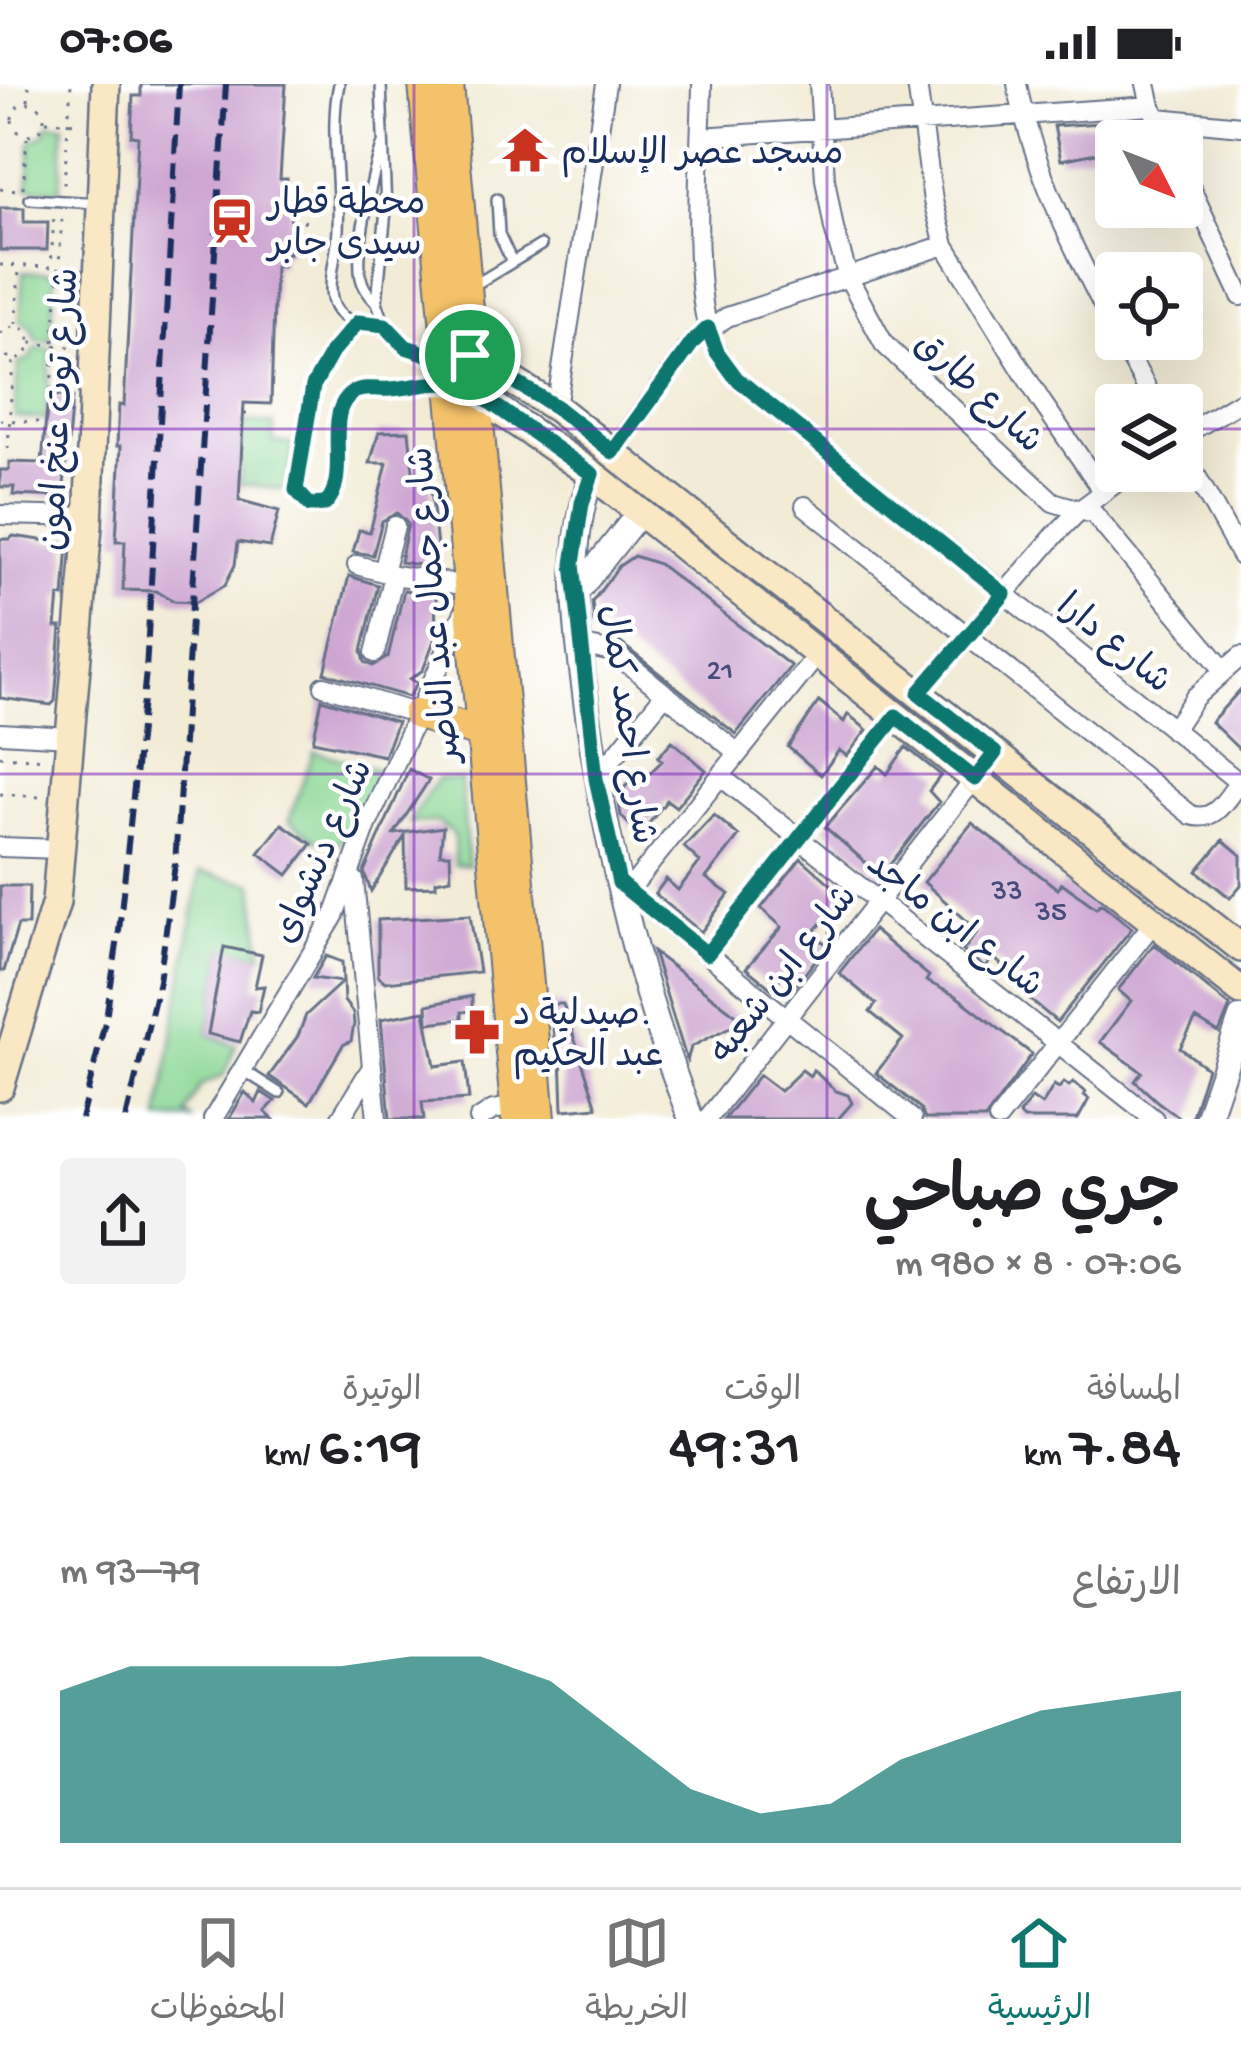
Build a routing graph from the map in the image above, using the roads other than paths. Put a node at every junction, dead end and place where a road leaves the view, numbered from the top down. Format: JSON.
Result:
{"nodes":[{"id":1,"x":106,"y":84,"type":"edge"},
{"id":2,"x":339,"y":84,"type":"edge"},
{"id":3,"x":381,"y":84,"type":"edge"},
{"id":4,"x":424,"y":84,"type":"edge"},
{"id":5,"x":448,"y":84,"type":"edge"},
{"id":6,"x":606,"y":84,"type":"edge"},
{"id":7,"x":702,"y":84,"type":"edge"},
{"id":8,"x":819,"y":84,"type":"edge"},
{"id":9,"x":917,"y":84,"type":"edge"},
{"id":10,"x":1018,"y":84,"type":"edge"},
{"id":11,"x":1146,"y":84,"type":"edge"},
{"id":12,"x":1155,"y":112,"type":"junction"},
{"id":13,"x":1023,"y":116,"type":"junction"},
{"id":14,"x":1159,"y":120,"type":"edge"},
{"id":15,"x":920,"y":123,"type":"junction"},
{"id":16,"x":1241,"y":126,"type":"edge"},
{"id":17,"x":821,"y":129,"type":"junction"},
{"id":18,"x":386,"y":135,"type":"junction"},
{"id":19,"x":701,"y":137,"type":"junction"},
{"id":20,"x":27,"y":194,"type":"road end"},
{"id":21,"x":497,"y":200,"type":"dead end"},
{"id":22,"x":101,"y":203,"type":"junction"},
{"id":23,"x":1203,"y":206,"type":"edge"},
{"id":24,"x":338,"y":242,"type":"junction"},
{"id":25,"x":541,"y":245,"type":"dead end"},
{"id":26,"x":945,"y":245,"type":"junction"},
{"id":27,"x":363,"y":246,"type":"junction"},
{"id":28,"x":1232,"y":258,"type":"edge"},
{"id":29,"x":512,"y":262,"type":"junction"},
{"id":30,"x":848,"y":277,"type":"junction"},
{"id":31,"x":1095,"y":287,"type":"edge"},
{"id":32,"x":466,"y":290,"type":"junction"},
{"id":33,"x":1241,"y":296,"type":"edge"},
{"id":34,"x":377,"y":302,"type":"junction"},
{"id":35,"x":358,"y":322,"type":"junction"},
{"id":36,"x":385,"y":325,"type":"junction"},
{"id":37,"x":708,"y":328,"type":"junction"},
{"id":38,"x":458,"y":365,"type":"junction"},
{"id":39,"x":1241,"y":401,"type":"edge"},
{"id":40,"x":556,"y":407,"type":"junction"},
{"id":41,"x":1203,"y":424,"type":"edge"},
{"id":42,"x":613,"y":452,"type":"junction"},
{"id":43,"x":592,"y":474,"type":"junction"},
{"id":44,"x":1095,"y":479,"type":"edge"},
{"id":45,"x":1203,"y":488,"type":"edge"},
{"id":46,"x":1102,"y":492,"type":"edge"},
{"id":47,"x":805,"y":506,"type":"dead end"},
{"id":48,"x":1081,"y":509,"type":"junction"},
{"id":49,"x":640,"y":512,"type":"junction"},
{"id":50,"x":0,"y":514,"type":"edge"},
{"id":51,"x":88,"y":517,"type":"junction"},
{"id":52,"x":395,"y":526,"type":"dead end"},
{"id":53,"x":1241,"y":556,"type":"edge"},
{"id":54,"x":357,"y":565,"type":"dead end"},
{"id":55,"x":389,"y":574,"type":"junction"},
{"id":56,"x":470,"y":592,"type":"junction"},
{"id":57,"x":575,"y":594,"type":"junction"},
{"id":58,"x":1004,"y":594,"type":"junction"},
{"id":59,"x":968,"y":636,"type":"junction"},
{"id":60,"x":579,"y":645,"type":"junction"},
{"id":61,"x":375,"y":653,"type":"dead end"},
{"id":62,"x":818,"y":654,"type":"junction"},
{"id":63,"x":1241,"y":656,"type":"edge"},
{"id":64,"x":1223,"y":669,"type":"junction"},
{"id":65,"x":324,"y":686,"type":"dead end"},
{"id":66,"x":919,"y":693,"type":"junction"},
{"id":67,"x":665,"y":694,"type":"junction"},
{"id":68,"x":418,"y":714,"type":"junction"},
{"id":69,"x":896,"y":716,"type":"junction"},
{"id":70,"x":1173,"y":730,"type":"junction"},
{"id":71,"x":480,"y":732,"type":"junction"},
{"id":72,"x":0,"y":733,"type":"edge"},
{"id":73,"x":70,"y":737,"type":"junction"},
{"id":74,"x":738,"y":753,"type":"junction"},
{"id":75,"x":995,"y":753,"type":"junction"},
{"id":76,"x":720,"y":776,"type":"junction"},
{"id":77,"x":596,"y":779,"type":"junction"},
{"id":78,"x":975,"y":779,"type":"junction"},
{"id":79,"x":1240,"y":783,"type":"edge"},
{"id":80,"x":798,"y":838,"type":"junction"},
{"id":81,"x":0,"y":848,"type":"edge"},
{"id":82,"x":60,"y":849,"type":"junction"},
{"id":83,"x":353,"y":869,"type":"junction"},
{"id":84,"x":624,"y":886,"type":"junction"},
{"id":85,"x":878,"y":902,"type":"junction"},
{"id":86,"x":1154,"y":922,"type":"junction"},
{"id":87,"x":1241,"y":948,"type":"edge"},
{"id":88,"x":707,"y":954,"type":"junction"},
{"id":89,"x":1241,"y":991,"type":"edge"},
{"id":90,"x":787,"y":1018,"type":"junction"},
{"id":91,"x":1241,"y":1018,"type":"edge"},
{"id":92,"x":1058,"y":1043,"type":"junction"},
{"id":93,"x":372,"y":1067,"type":"junction"},
{"id":94,"x":242,"y":1070,"type":"junction"},
{"id":95,"x":0,"y":1087,"type":"edge"},
{"id":96,"x":279,"y":1093,"type":"dead end"},
{"id":97,"x":524,"y":1115,"type":"edge"},
{"id":98,"x":213,"y":1119,"type":"edge"},
{"id":99,"x":340,"y":1119,"type":"edge"},
{"id":100,"x":376,"y":1119,"type":"edge"},
{"id":101,"x":479,"y":1119,"type":"edge"},
{"id":102,"x":691,"y":1119,"type":"edge"},
{"id":103,"x":707,"y":1119,"type":"edge"},
{"id":104,"x":912,"y":1119,"type":"edge"},
{"id":105,"x":998,"y":1119,"type":"edge"},
{"id":106,"x":1154,"y":1119,"type":"edge"},
{"id":107,"x":1208,"y":1119,"type":"edge"}],
"edges":[{"from":1,"to":22,"type":"main road","name":"شارع توت عنخ امون"},
{"from":2,"to":24,"type":"lane"},
{"from":3,"to":18,"type":"lane"},
{"from":4,"to":38,"type":"main road","name":"شارع جمال عبد الناصر"},
{"from":5,"to":32,"type":"main road","name":"شارع جمال عبد الناصر"},
{"from":6,"to":40,"type":"street"},
{"from":7,"to":19,"type":"street","name":"شارع دارا"},
{"from":8,"to":17,"type":"street","name":"شارع طارق"},
{"from":9,"to":15,"type":"street"},
{"from":10,"to":13,"type":"street"},
{"from":11,"to":12,"type":"street"},
{"from":12,"to":13,"type":"street"},
{"from":12,"to":14,"type":"street"},
{"from":12,"to":16,"type":"street"},
{"from":13,"to":15,"type":"street"},
{"from":13,"to":31,"type":"street"},
{"from":15,"to":17,"type":"street"},
{"from":15,"to":26,"type":"street"},
{"from":17,"to":19,"type":"street"},
{"from":17,"to":30,"type":"street","name":"شارع طارق"},
{"from":18,"to":27,"type":"lane"},
{"from":18,"to":34,"type":"lane"},
{"from":19,"to":37,"type":"street","name":"شارع دارا"},
{"from":20,"to":22,"type":"lane"},
{"from":21,"to":29,"type":"lane"},
{"from":22,"to":51,"type":"main road","name":"شارع توت عنخ امون"},
{"from":23,"to":28,"type":"street"},
{"from":24,"to":27,"type":"lane"},
{"from":24,"to":35,"type":"lane"},
{"from":25,"to":29,"type":"lane"},
{"from":26,"to":30,"type":"street"},
{"from":26,"to":44,"type":"street"},
{"from":27,"to":34,"type":"lane"},
{"from":28,"to":33,"type":"street"},
{"from":29,"to":32,"type":"lane"},
{"from":30,"to":37,"type":"street"},
{"from":30,"to":48,"type":"street","name":"شارع طارق"},
{"from":32,"to":38,"type":"main road","name":"شارع جمال عبد الناصر"},
{"from":34,"to":36,"type":"lane"},
{"from":35,"to":36,"type":"lane"},
{"from":35,"to":38,"type":"lane"},
{"from":36,"to":38,"type":"lane"},
{"from":37,"to":42,"type":"street"},
{"from":37,"to":58,"type":"street","name":"شارع دارا"},
{"from":38,"to":40,"type":"main road"},
{"from":38,"to":43,"type":"main road"},
{"from":38,"to":56,"type":"main road","name":"شارع جمال عبد الناصر"},
{"from":38,"to":97,"type":"main road","name":"شارع جمال عبد الناصر"},
{"from":39,"to":41,"type":"street"},
{"from":40,"to":42,"type":"main road"},
{"from":42,"to":66,"type":"main road"},
{"from":43,"to":49,"type":"main road"},
{"from":43,"to":57,"type":"street","name":"شارع احمد كمال"},
{"from":45,"to":53,"type":"street"},
{"from":46,"to":48,"type":"street"},
{"from":47,"to":59,"type":"street"},
{"from":48,"to":58,"type":"street"},
{"from":48,"to":64,"type":"street","name":"شارع طارق"},
{"from":49,"to":57,"type":"street"},
{"from":49,"to":62,"type":"main road"},
{"from":50,"to":51,"type":"street"},
{"from":51,"to":73,"type":"main road","name":"شارع توت عنخ امون"},
{"from":52,"to":55,"type":"street"},
{"from":54,"to":55,"type":"street"},
{"from":55,"to":56,"type":"street"},
{"from":55,"to":61,"type":"street"},
{"from":56,"to":68,"type":"street","name":"شارع دنشواى"},
{"from":56,"to":71,"type":"main road","name":"شارع جمال عبد الناصر"},
{"from":57,"to":60,"type":"street","name":"شارع احمد كمال"},
{"from":58,"to":59,"type":"street"},
{"from":58,"to":70,"type":"street","name":"شارع دارا"},
{"from":59,"to":66,"type":"street"},
{"from":59,"to":79,"type":"street"},
{"from":60,"to":67,"type":"street"},
{"from":60,"to":77,"type":"street","name":"شارع احمد كمال"},
{"from":62,"to":69,"type":"main road"},
{"from":62,"to":74,"type":"street"},
{"from":63,"to":64,"type":"street"},
{"from":64,"to":70,"type":"street"},
{"from":65,"to":68,"type":"street"},
{"from":66,"to":75,"type":"main road"},
{"from":67,"to":74,"type":"street"},
{"from":67,"to":77,"type":"street"},
{"from":68,"to":71,"type":"main road"},
{"from":68,"to":83,"type":"street","name":"شارع دنشواى"},
{"from":69,"to":78,"type":"main road"},
{"from":69,"to":80,"type":"street"},
{"from":70,"to":79,"type":"street","name":"شارع دارا"},
{"from":71,"to":97,"type":"main road","name":"شارع جمال عبد الناصر"},
{"from":72,"to":73,"type":"street"},
{"from":73,"to":82,"type":"main road","name":"شارع توت عنخ امون"},
{"from":74,"to":76,"type":"street"},
{"from":75,"to":78,"type":"street","name":"شارع ابن شعبه"},
{"from":75,"to":87,"type":"main road"},
{"from":76,"to":80,"type":"street","name":"شارع ابن ماجد"},
{"from":76,"to":84,"type":"street"},
{"from":77,"to":84,"type":"street","name":"شارع احمد كمال"},
{"from":78,"to":85,"type":"street","name":"شارع ابن شعبه"},
{"from":78,"to":86,"type":"main road"},
{"from":80,"to":85,"type":"street","name":"شارع ابن ماجد"},
{"from":80,"to":88,"type":"street"},
{"from":81,"to":82,"type":"street"},
{"from":82,"to":95,"type":"main road","name":"شارع توت عنخ امون"},
{"from":83,"to":93,"type":"street"},
{"from":83,"to":94,"type":"street","name":"شارع دنشواى"},
{"from":84,"to":88,"type":"street"},
{"from":84,"to":102,"type":"street","name":"شارع احمد كمال"},
{"from":85,"to":90,"type":"street","name":"شارع ابن شعبه"},
{"from":85,"to":92,"type":"street","name":"شارع ابن ماجد"},
{"from":86,"to":89,"type":"main road"},
{"from":86,"to":92,"type":"street"},
{"from":88,"to":90,"type":"street"},
{"from":90,"to":103,"type":"street","name":"شارع ابن شعبه"},
{"from":90,"to":104,"type":"street"},
{"from":91,"to":107,"type":"street"},
{"from":92,"to":105,"type":"street"},
{"from":92,"to":106,"type":"street","name":"شارع ابن ماجد"},
{"from":93,"to":99,"type":"street"},
{"from":93,"to":100,"type":"street"},
{"from":94,"to":96,"type":"lane"},
{"from":94,"to":98,"type":"street","name":"شارع دنشواى"},
{"from":97,"to":101,"type":"street"}]}
